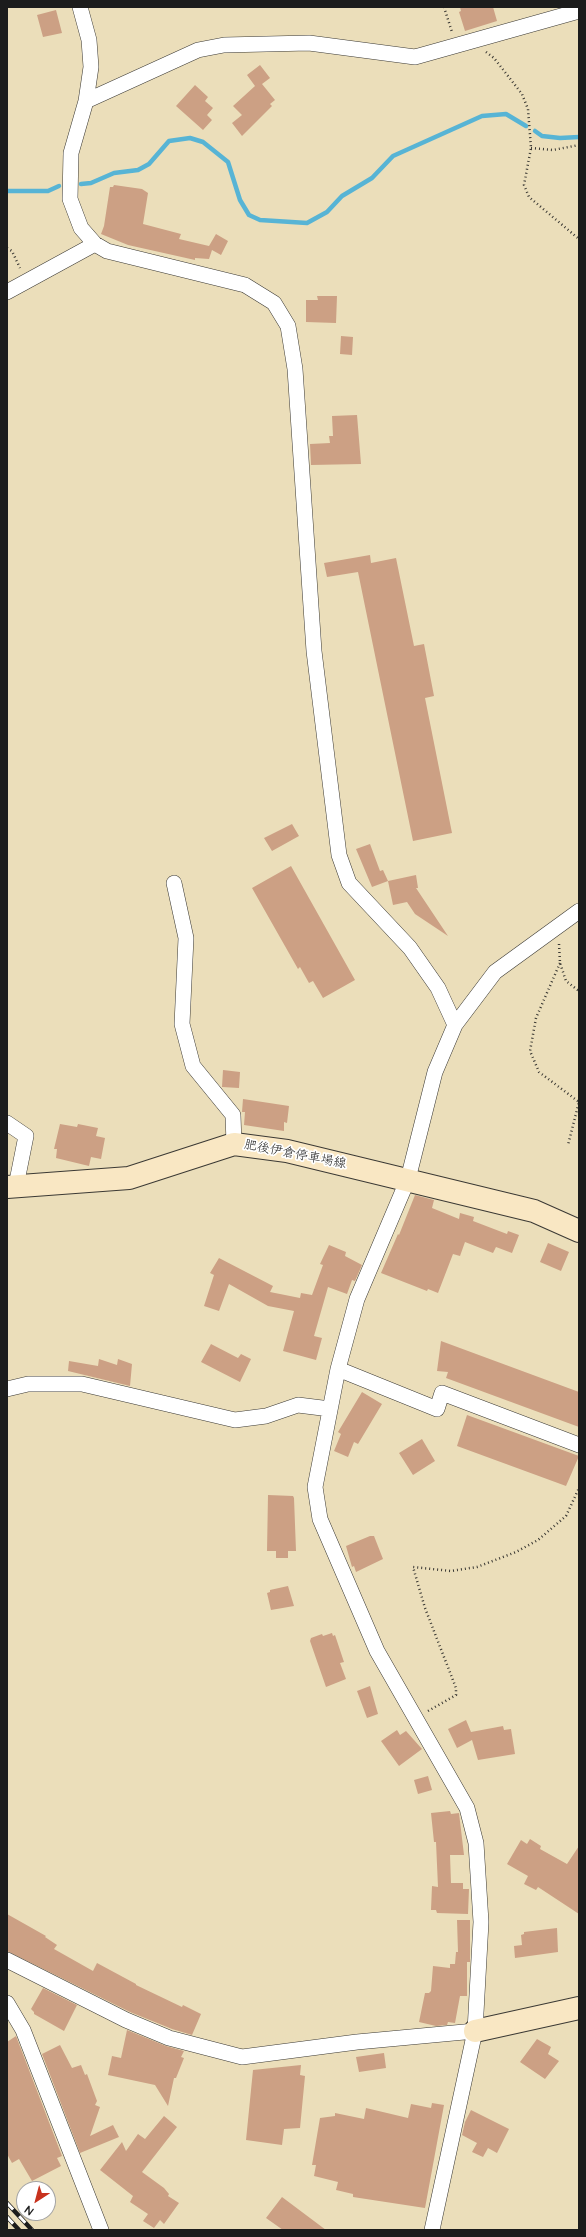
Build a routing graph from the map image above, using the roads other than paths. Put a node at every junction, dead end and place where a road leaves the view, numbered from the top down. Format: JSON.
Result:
{"nodes":[{"id":1,"x":80,"y":7,"type":"edge"},
{"id":2,"x":579,"y":11,"type":"edge"},
{"id":3,"x":86,"y":101,"type":"junction"},
{"id":4,"x":95,"y":244,"type":"junction"},
{"id":5,"x":7,"y":292,"type":"edge"},
{"id":6,"x":174,"y":883,"type":"dead end"},
{"id":7,"x":579,"y":911,"type":"edge"},
{"id":8,"x":455,"y":1025,"type":"junction"},
{"id":9,"x":7,"y":1123,"type":"edge"},
{"id":10,"x":234,"y":1144,"type":"junction"},
{"id":11,"x":408,"y":1179,"type":"junction"},
{"id":12,"x":12,"y":1187,"type":"edge"},
{"id":13,"x":579,"y":1231,"type":"edge"},
{"id":14,"x":338,"y":1369,"type":"junction"},
{"id":15,"x":7,"y":1389,"type":"edge"},
{"id":16,"x":330,"y":1409,"type":"junction"},
{"id":17,"x":579,"y":1445,"type":"edge"},
{"id":18,"x":7,"y":1960,"type":"edge"},
{"id":19,"x":7,"y":2003,"type":"edge"},
{"id":20,"x":579,"y":2008,"type":"edge"},
{"id":21,"x":475,"y":2031,"type":"junction"},
{"id":22,"x":101,"y":2230,"type":"edge"},
{"id":23,"x":432,"y":2230,"type":"edge"}],
"edges":[{"from":1,"to":3,"type":"street"},
{"from":2,"to":3,"type":"street"},
{"from":3,"to":4,"type":"street"},
{"from":4,"to":5,"type":"street"},
{"from":4,"to":8,"type":"street"},
{"from":6,"to":10,"type":"street"},
{"from":7,"to":8,"type":"street"},
{"from":8,"to":11,"type":"street"},
{"from":9,"to":12,"type":"street"},
{"from":10,"to":11,"type":"main road","name":"肥後伊倉停車場線"},
{"from":10,"to":12,"type":"main road","name":"肥後伊倉停車場線"},
{"from":11,"to":13,"type":"main road","name":"肥後伊倉停車場線"},
{"from":11,"to":14,"type":"street"},
{"from":14,"to":16,"type":"street"},
{"from":14,"to":17,"type":"street"},
{"from":15,"to":16,"type":"street"},
{"from":16,"to":21,"type":"street"},
{"from":18,"to":21,"type":"street"},
{"from":19,"to":22,"type":"street"},
{"from":20,"to":21,"type":"main road"},
{"from":21,"to":23,"type":"street"}]}
